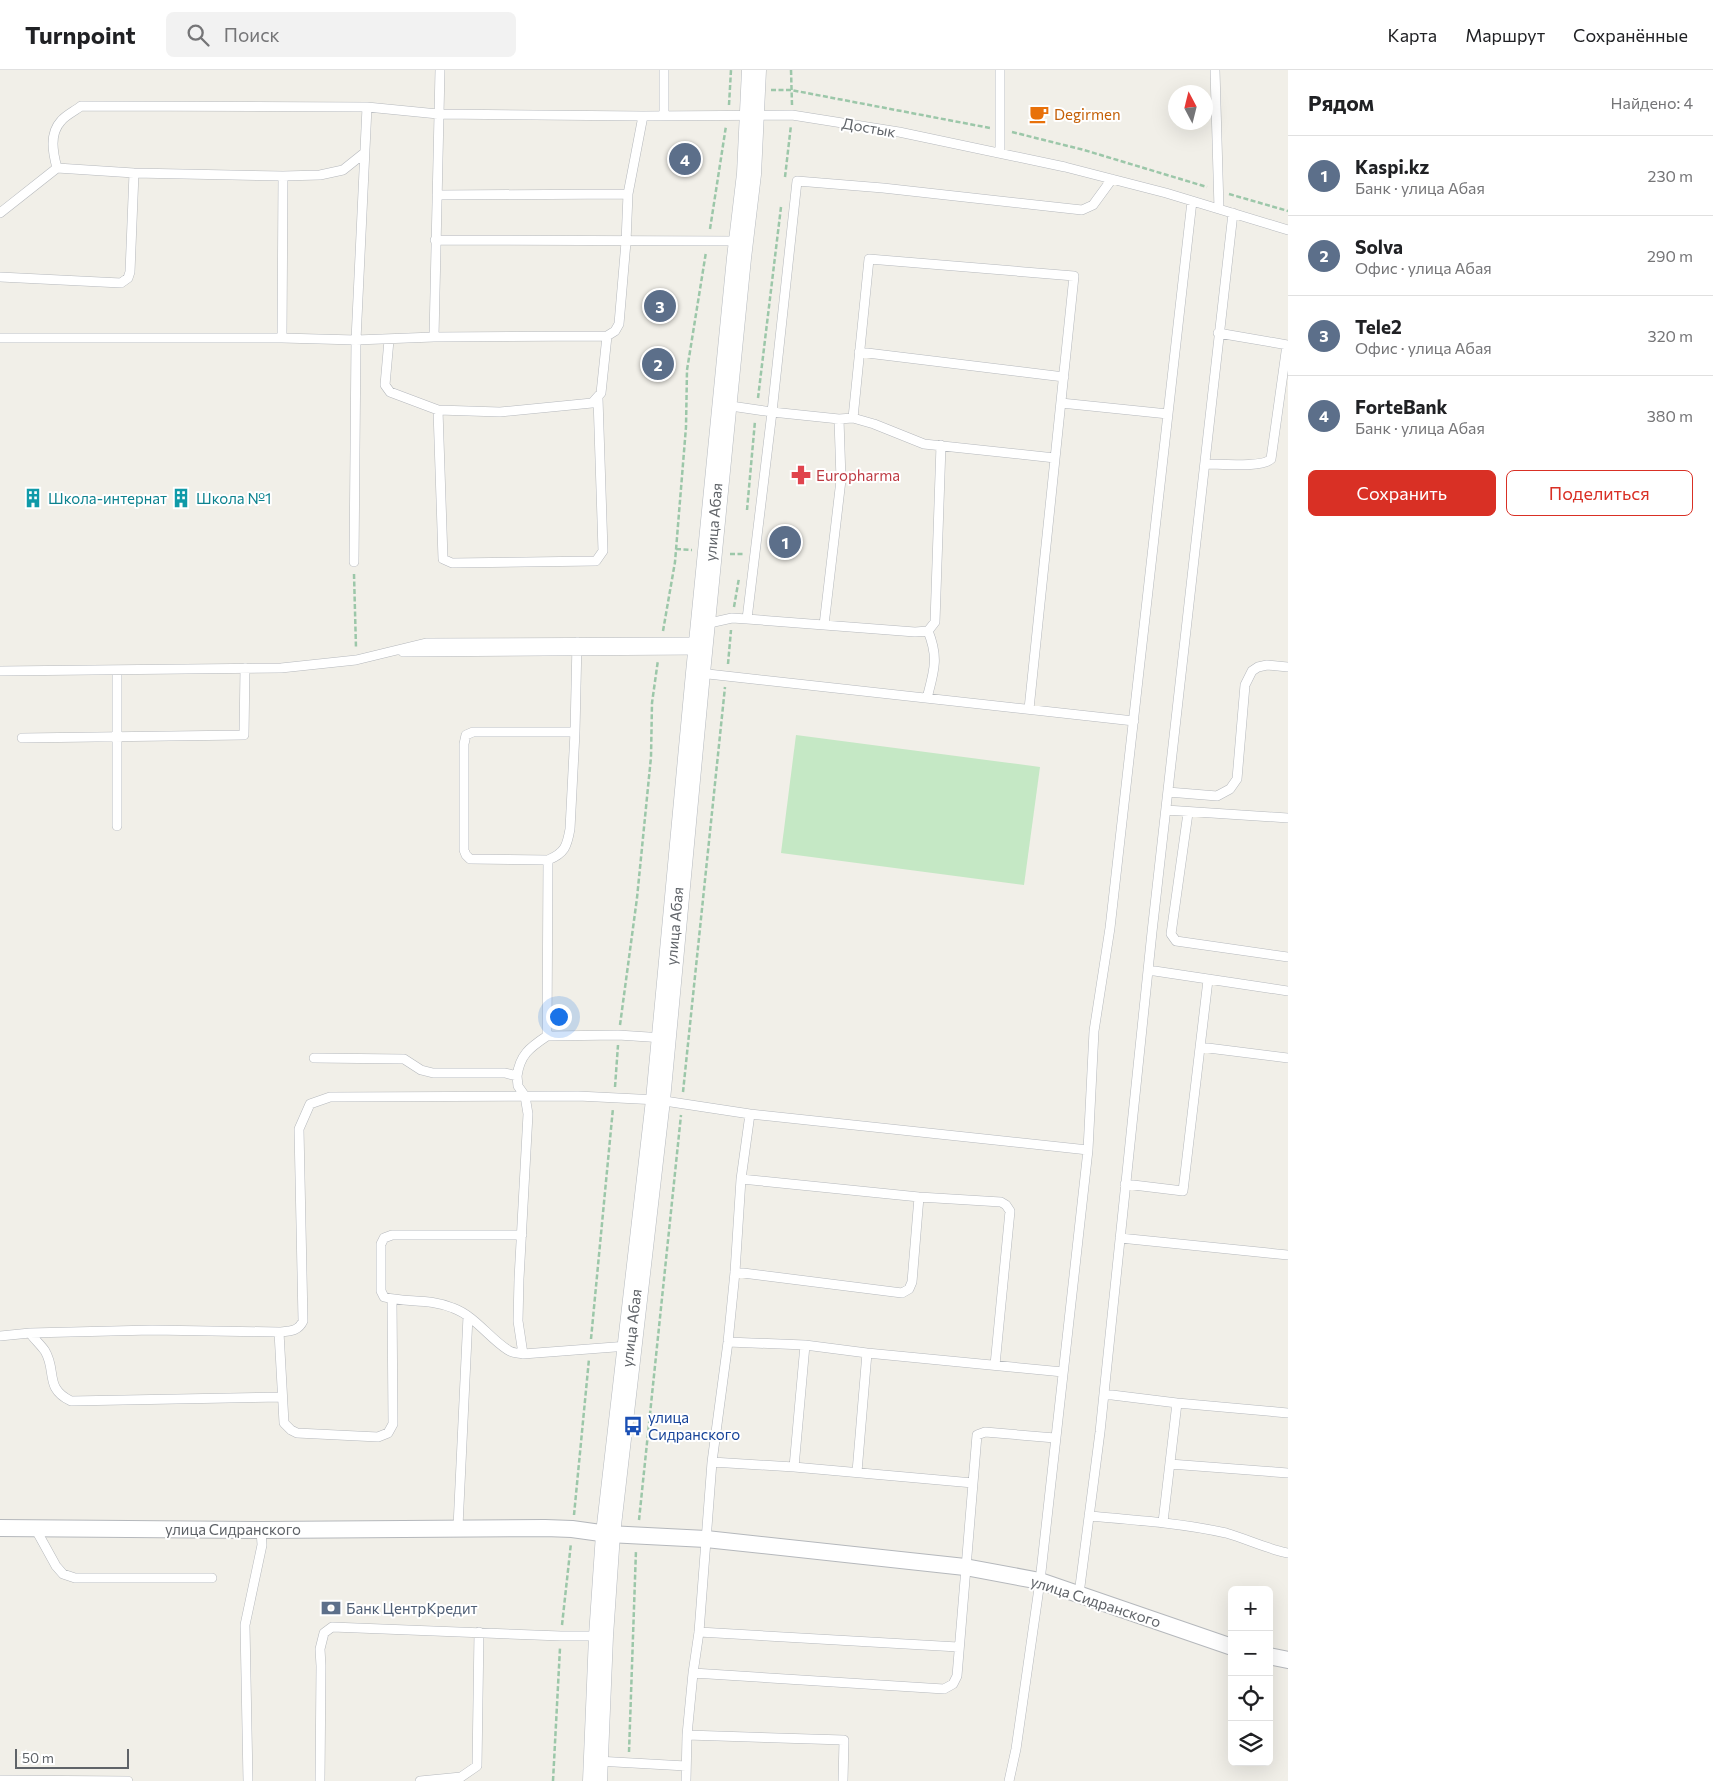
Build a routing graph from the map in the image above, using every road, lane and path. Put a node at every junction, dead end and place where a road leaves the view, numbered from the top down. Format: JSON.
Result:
{"nodes":[{"id":1,"x":440,"y":70,"type":"edge"},
{"id":2,"x":664,"y":70,"type":"edge"},
{"id":3,"x":732,"y":70,"type":"edge"},
{"id":4,"x":754,"y":70,"type":"edge"},
{"id":5,"x":791,"y":70,"type":"edge"},
{"id":6,"x":1000,"y":70,"type":"edge"},
{"id":7,"x":1215,"y":70,"type":"edge"},
{"id":8,"x":367,"y":107,"type":"junction"},
{"id":9,"x":438,"y":114,"type":"junction"},
{"id":10,"x":792,"y":114,"type":"junction"},
{"id":11,"x":643,"y":116,"type":"junction"},
{"id":12,"x":664,"y":116,"type":"junction"},
{"id":13,"x":727,"y":116,"type":"junction"},
{"id":14,"x":753,"y":116,"type":"junction"},
{"id":15,"x":1000,"y":153,"type":"junction"},
{"id":16,"x":363,"y":154,"type":"junction"},
{"id":17,"x":57,"y":168,"type":"junction"},
{"id":18,"x":134,"y":173,"type":"junction"},
{"id":19,"x":283,"y":176,"type":"junction"},
{"id":20,"x":1112,"y":179,"type":"junction"},
{"id":21,"x":784,"y":183,"type":"dead end"},
{"id":22,"x":628,"y":194,"type":"junction"},
{"id":23,"x":436,"y":195,"type":"junction"},
{"id":24,"x":1192,"y":201,"type":"junction"},
{"id":25,"x":781,"y":202,"type":"dead end"},
{"id":26,"x":1219,"y":209,"type":"junction"},
{"id":27,"x":0,"y":212,"type":"edge"},
{"id":28,"x":1233,"y":213,"type":"junction"},
{"id":29,"x":1288,"y":230,"type":"edge"},
{"id":30,"x":436,"y":240,"type":"junction"},
{"id":31,"x":708,"y":241,"type":"junction"},
{"id":32,"x":741,"y":241,"type":"junction"},
{"id":33,"x":626,"y":242,"type":"junction"},
{"id":34,"x":0,"y":277,"type":"edge"},
{"id":35,"x":1218,"y":334,"type":"junction"},
{"id":36,"x":607,"y":336,"type":"junction"},
{"id":37,"x":434,"y":337,"type":"junction"},
{"id":38,"x":0,"y":338,"type":"edge"},
{"id":39,"x":282,"y":338,"type":"junction"},
{"id":40,"x":356,"y":340,"type":"junction"},
{"id":41,"x":389,"y":340,"type":"junction"},
{"id":42,"x":1288,"y":345,"type":"edge"},
{"id":43,"x":860,"y":352,"type":"junction"},
{"id":44,"x":1064,"y":377,"type":"junction"},
{"id":45,"x":598,"y":398,"type":"junction"},
{"id":46,"x":1061,"y":403,"type":"junction"},
{"id":47,"x":724,"y":405,"type":"junction"},
{"id":48,"x":438,"y":410,"type":"junction"},
{"id":49,"x":756,"y":410,"type":"junction"},
{"id":50,"x":772,"y":412,"type":"junction"},
{"id":51,"x":1168,"y":414,"type":"junction"},
{"id":52,"x":853,"y":418,"type":"junction"},
{"id":53,"x":839,"y":419,"type":"junction"},
{"id":54,"x":941,"y":445,"type":"junction"},
{"id":55,"x":1055,"y":458,"type":"junction"},
{"id":56,"x":1206,"y":464,"type":"junction"},
{"id":57,"x":746,"y":516,"type":"dead end"},
{"id":58,"x":743,"y":545,"type":"dead end"},
{"id":59,"x":676,"y":548,"type":"junction"},
{"id":60,"x":710,"y":552,"type":"junction"},
{"id":61,"x":354,"y":562,"type":"joint"},
{"id":62,"x":740,"y":572,"type":"dead end"},
{"id":63,"x":732,"y":618,"type":"junction"},
{"id":64,"x":748,"y":619,"type":"junction"},
{"id":65,"x":824,"y":625,"type":"junction"},
{"id":66,"x":928,"y":631,"type":"junction"},
{"id":67,"x":661,"y":646,"type":"junction"},
{"id":68,"x":577,"y":647,"type":"junction"},
{"id":69,"x":700,"y":647,"type":"junction"},
{"id":70,"x":356,"y":660,"type":"junction"},
{"id":71,"x":245,"y":668,"type":"junction"},
{"id":72,"x":1288,"y":668,"type":"edge"},
{"id":73,"x":117,"y":670,"type":"junction"},
{"id":74,"x":0,"y":671,"type":"edge"},
{"id":75,"x":727,"y":676,"type":"junction"},
{"id":76,"x":927,"y":698,"type":"junction"},
{"id":77,"x":1029,"y":709,"type":"junction"},
{"id":78,"x":1134,"y":721,"type":"junction"},
{"id":79,"x":575,"y":732,"type":"junction"},
{"id":80,"x":117,"y":736,"type":"junction"},
{"id":81,"x":22,"y":738,"type":"dead end"},
{"id":82,"x":1168,"y":792,"type":"junction"},
{"id":83,"x":1166,"y":810,"type":"junction"},
{"id":84,"x":1188,"y":813,"type":"junction"},
{"id":85,"x":1288,"y":818,"type":"edge"},
{"id":86,"x":117,"y":826,"type":"dead end"},
{"id":87,"x":548,"y":860,"type":"junction"},
{"id":88,"x":1288,"y":957,"type":"edge"},
{"id":89,"x":1148,"y":970,"type":"junction"},
{"id":90,"x":1208,"y":980,"type":"junction"},
{"id":91,"x":1288,"y":991,"type":"edge"},
{"id":92,"x":618,"y":1035,"type":"junction"},
{"id":93,"x":547,"y":1036,"type":"junction"},
{"id":94,"x":664,"y":1038,"type":"junction"},
{"id":95,"x":1200,"y":1047,"type":"junction"},
{"id":96,"x":314,"y":1058,"type":"dead end"},
{"id":97,"x":1288,"y":1058,"type":"edge"},
{"id":98,"x":517,"y":1076,"type":"junction"},
{"id":99,"x":524,"y":1096,"type":"junction"},
{"id":100,"x":614,"y":1098,"type":"junction"},
{"id":101,"x":658,"y":1100,"type":"junction"},
{"id":102,"x":682,"y":1104,"type":"junction"},
{"id":103,"x":750,"y":1114,"type":"junction"},
{"id":104,"x":1088,"y":1150,"type":"junction"},
{"id":105,"x":741,"y":1179,"type":"junction"},
{"id":106,"x":1126,"y":1184,"type":"junction"},
{"id":107,"x":919,"y":1197,"type":"junction"},
{"id":108,"x":522,"y":1235,"type":"junction"},
{"id":109,"x":1120,"y":1238,"type":"junction"},
{"id":110,"x":1288,"y":1255,"type":"edge"},
{"id":111,"x":735,"y":1272,"type":"junction"},
{"id":112,"x":392,"y":1299,"type":"junction"},
{"id":113,"x":468,"y":1316,"type":"junction"},
{"id":114,"x":279,"y":1332,"type":"junction"},
{"id":115,"x":30,"y":1334,"type":"junction"},
{"id":116,"x":0,"y":1336,"type":"edge"},
{"id":117,"x":728,"y":1342,"type":"junction"},
{"id":118,"x":805,"y":1345,"type":"junction"},
{"id":119,"x":628,"y":1346,"type":"junction"},
{"id":120,"x":590,"y":1350,"type":"junction"},
{"id":121,"x":867,"y":1353,"type":"junction"},
{"id":122,"x":523,"y":1354,"type":"junction"},
{"id":123,"x":995,"y":1365,"type":"junction"},
{"id":124,"x":1063,"y":1372,"type":"junction"},
{"id":125,"x":1104,"y":1394,"type":"junction"},
{"id":126,"x":282,"y":1397,"type":"junction"},
{"id":127,"x":1177,"y":1403,"type":"junction"},
{"id":128,"x":1288,"y":1413,"type":"edge"},
{"id":129,"x":1055,"y":1438,"type":"junction"},
{"id":130,"x":712,"y":1462,"type":"junction"},
{"id":131,"x":1170,"y":1464,"type":"junction"},
{"id":132,"x":794,"y":1467,"type":"junction"},
{"id":133,"x":857,"y":1472,"type":"junction"},
{"id":134,"x":1288,"y":1473,"type":"edge"},
{"id":135,"x":973,"y":1483,"type":"junction"},
{"id":136,"x":1089,"y":1516,"type":"junction"},
{"id":137,"x":1163,"y":1522,"type":"junction"},
{"id":138,"x":458,"y":1527,"type":"junction"},
{"id":139,"x":0,"y":1528,"type":"edge"},
{"id":140,"x":35,"y":1528,"type":"junction"},
{"id":141,"x":572,"y":1529,"type":"junction"},
{"id":142,"x":261,"y":1530,"type":"junction"},
{"id":143,"x":608,"y":1534,"type":"junction"},
{"id":144,"x":637,"y":1535,"type":"junction"},
{"id":145,"x":706,"y":1539,"type":"junction"},
{"id":146,"x":1288,"y":1553,"type":"edge"},
{"id":147,"x":965,"y":1566,"type":"junction"},
{"id":148,"x":212,"y":1578,"type":"dead end"},
{"id":149,"x":1040,"y":1581,"type":"junction"},
{"id":150,"x":1079,"y":1594,"type":"junction"},
{"id":151,"x":479,"y":1632,"type":"junction"},
{"id":152,"x":699,"y":1632,"type":"junction"},
{"id":153,"x":561,"y":1636,"type":"junction"},
{"id":154,"x":601,"y":1636,"type":"junction"},
{"id":155,"x":1228,"y":1646,"type":"edge"},
{"id":156,"x":958,"y":1647,"type":"junction"},
{"id":157,"x":1273,"y":1657,"type":"edge"},
{"id":158,"x":1288,"y":1660,"type":"edge"},
{"id":159,"x":693,"y":1673,"type":"junction"},
{"id":160,"x":687,"y":1735,"type":"junction"},
{"id":161,"x":628,"y":1762,"type":"junction"},
{"id":162,"x":686,"y":1766,"type":"junction"},
{"id":163,"x":596,"y":1771,"type":"edge"},
{"id":164,"x":0,"y":1780,"type":"edge"},
{"id":165,"x":128,"y":1781,"type":"edge"},
{"id":166,"x":248,"y":1781,"type":"edge"},
{"id":167,"x":320,"y":1781,"type":"edge"},
{"id":168,"x":420,"y":1781,"type":"edge"},
{"id":169,"x":553,"y":1781,"type":"edge"},
{"id":170,"x":686,"y":1781,"type":"edge"},
{"id":171,"x":843,"y":1781,"type":"edge"},
{"id":172,"x":1009,"y":1781,"type":"edge"}],
"edges":[{"from":1,"to":9,"type":"lane"},
{"from":2,"to":12,"type":"lane"},
{"from":3,"to":13,"type":"path"},
{"from":4,"to":14,"type":"street","name":"улица Абая"},
{"from":5,"to":10,"type":"path"},
{"from":6,"to":15,"type":"lane"},
{"from":7,"to":26,"type":"lane"},
{"from":8,"to":9,"type":"lane","name":"Достык"},
{"from":8,"to":16,"type":"lane"},
{"from":8,"to":17,"type":"lane","name":"Достык"},
{"from":9,"to":11,"type":"lane","name":"Достык"},
{"from":9,"to":23,"type":"lane"},
{"from":10,"to":14,"type":"lane","name":"Достык"},
{"from":10,"to":15,"type":"lane","name":"Достык"},
{"from":10,"to":21,"type":"path"},
{"from":11,"to":12,"type":"lane","name":"Достык"},
{"from":11,"to":22,"type":"lane"},
{"from":12,"to":13,"type":"lane","name":"Достык"},
{"from":13,"to":14,"type":"lane","name":"Достык"},
{"from":13,"to":31,"type":"path"},
{"from":14,"to":32,"type":"street","name":"улица Абая"},
{"from":15,"to":20,"type":"lane","name":"Достык"},
{"from":16,"to":19,"type":"lane"},
{"from":16,"to":40,"type":"lane"},
{"from":17,"to":18,"type":"lane"},
{"from":17,"to":27,"type":"lane"},
{"from":18,"to":19,"type":"lane"},
{"from":18,"to":34,"type":"lane"},
{"from":19,"to":39,"type":"lane"},
{"from":20,"to":24,"type":"lane","name":"Достык"},
{"from":20,"to":50,"type":"lane"},
{"from":22,"to":23,"type":"lane"},
{"from":22,"to":33,"type":"lane"},
{"from":23,"to":30,"type":"lane"},
{"from":24,"to":26,"type":"lane","name":"Достык"},
{"from":24,"to":51,"type":"lane"},
{"from":25,"to":49,"type":"path"},
{"from":26,"to":28,"type":"lane","name":"Достык"},
{"from":28,"to":29,"type":"lane","name":"Достык"},
{"from":28,"to":35,"type":"lane"},
{"from":30,"to":33,"type":"lane"},
{"from":30,"to":37,"type":"lane"},
{"from":31,"to":32,"type":"lane"},
{"from":31,"to":33,"type":"lane"},
{"from":31,"to":59,"type":"path"},
{"from":32,"to":47,"type":"street","name":"улица Абая"},
{"from":33,"to":36,"type":"lane"},
{"from":35,"to":42,"type":"lane"},
{"from":35,"to":56,"type":"lane"},
{"from":36,"to":37,"type":"lane"},
{"from":36,"to":45,"type":"lane"},
{"from":37,"to":41,"type":"lane"},
{"from":38,"to":39,"type":"lane"},
{"from":39,"to":40,"type":"lane"},
{"from":40,"to":41,"type":"lane"},
{"from":40,"to":61,"type":"lane"},
{"from":41,"to":48,"type":"lane"},
{"from":42,"to":56,"type":"lane"},
{"from":43,"to":44,"type":"lane"},
{"from":43,"to":44,"type":"lane"},
{"from":43,"to":52,"type":"lane"},
{"from":44,"to":46,"type":"lane"},
{"from":45,"to":48,"type":"lane"},
{"from":45,"to":48,"type":"lane"},
{"from":46,"to":51,"type":"lane"},
{"from":46,"to":55,"type":"lane"},
{"from":47,"to":49,"type":"lane"},
{"from":47,"to":60,"type":"street","name":"улица Абая"},
{"from":49,"to":50,"type":"lane"},
{"from":49,"to":57,"type":"path"},
{"from":50,"to":53,"type":"lane"},
{"from":50,"to":64,"type":"lane"},
{"from":51,"to":78,"type":"lane"},
{"from":52,"to":53,"type":"lane"},
{"from":52,"to":54,"type":"lane"},
{"from":53,"to":65,"type":"lane"},
{"from":54,"to":55,"type":"lane"},
{"from":54,"to":66,"type":"lane"},
{"from":55,"to":77,"type":"lane"},
{"from":56,"to":82,"type":"lane"},
{"from":58,"to":60,"type":"path"},
{"from":59,"to":60,"type":"path"},
{"from":59,"to":67,"type":"path"},
{"from":60,"to":69,"type":"street","name":"улица Абая"},
{"from":61,"to":70,"type":"path"},
{"from":62,"to":63,"type":"path"},
{"from":63,"to":64,"type":"lane"},
{"from":63,"to":69,"type":"lane"},
{"from":63,"to":75,"type":"path"},
{"from":64,"to":65,"type":"lane"},
{"from":65,"to":66,"type":"lane"},
{"from":66,"to":76,"type":"lane"},
{"from":67,"to":68,"type":"lane"},
{"from":67,"to":69,"type":"lane"},
{"from":67,"to":92,"type":"path"},
{"from":68,"to":70,"type":"lane"},
{"from":68,"to":79,"type":"lane"},
{"from":69,"to":75,"type":"lane"},
{"from":69,"to":94,"type":"street","name":"улица Абая"},
{"from":70,"to":71,"type":"lane"},
{"from":71,"to":73,"type":"lane"},
{"from":71,"to":80,"type":"lane"},
{"from":72,"to":82,"type":"lane"},
{"from":73,"to":74,"type":"lane"},
{"from":73,"to":80,"type":"lane"},
{"from":75,"to":76,"type":"lane"},
{"from":75,"to":102,"type":"path"},
{"from":76,"to":77,"type":"lane"},
{"from":77,"to":78,"type":"lane"},
{"from":78,"to":104,"type":"lane"},
{"from":79,"to":87,"type":"lane"},
{"from":79,"to":87,"type":"lane"},
{"from":80,"to":81,"type":"lane"},
{"from":80,"to":86,"type":"lane"},
{"from":82,"to":83,"type":"lane"},
{"from":83,"to":84,"type":"lane"},
{"from":83,"to":89,"type":"lane"},
{"from":84,"to":85,"type":"lane"},
{"from":84,"to":88,"type":"lane"},
{"from":87,"to":93,"type":"lane"},
{"from":89,"to":90,"type":"lane"},
{"from":89,"to":106,"type":"lane"},
{"from":90,"to":91,"type":"lane"},
{"from":90,"to":95,"type":"lane"},
{"from":92,"to":93,"type":"lane"},
{"from":92,"to":94,"type":"lane"},
{"from":92,"to":100,"type":"path"},
{"from":93,"to":98,"type":"lane"},
{"from":94,"to":101,"type":"street","name":"улица Абая"},
{"from":95,"to":97,"type":"lane"},
{"from":95,"to":106,"type":"lane"},
{"from":96,"to":98,"type":"lane"},
{"from":98,"to":99,"type":"lane"},
{"from":99,"to":100,"type":"lane"},
{"from":99,"to":108,"type":"lane"},
{"from":99,"to":114,"type":"lane"},
{"from":100,"to":101,"type":"lane"},
{"from":100,"to":120,"type":"path"},
{"from":101,"to":102,"type":"lane"},
{"from":101,"to":119,"type":"street","name":"улица Абая"},
{"from":102,"to":103,"type":"lane"},
{"from":102,"to":144,"type":"path"},
{"from":103,"to":104,"type":"lane"},
{"from":103,"to":105,"type":"lane"},
{"from":104,"to":124,"type":"lane"},
{"from":105,"to":107,"type":"lane"},
{"from":105,"to":111,"type":"lane"},
{"from":106,"to":109,"type":"lane"},
{"from":107,"to":111,"type":"lane"},
{"from":107,"to":123,"type":"lane"},
{"from":108,"to":112,"type":"lane"},
{"from":108,"to":122,"type":"lane"},
{"from":109,"to":110,"type":"lane"},
{"from":109,"to":125,"type":"lane"},
{"from":111,"to":117,"type":"lane"},
{"from":112,"to":113,"type":"lane"},
{"from":112,"to":126,"type":"lane"},
{"from":113,"to":122,"type":"lane"},
{"from":113,"to":138,"type":"lane"},
{"from":114,"to":115,"type":"lane"},
{"from":114,"to":126,"type":"lane"},
{"from":115,"to":116,"type":"lane"},
{"from":115,"to":126,"type":"lane"},
{"from":117,"to":118,"type":"lane"},
{"from":117,"to":130,"type":"lane"},
{"from":118,"to":121,"type":"lane"},
{"from":118,"to":132,"type":"lane"},
{"from":119,"to":120,"type":"lane"},
{"from":119,"to":143,"type":"street","name":"улица Абая"},
{"from":120,"to":122,"type":"lane"},
{"from":120,"to":141,"type":"path"},
{"from":121,"to":123,"type":"lane"},
{"from":121,"to":133,"type":"lane"},
{"from":123,"to":124,"type":"lane"},
{"from":124,"to":129,"type":"lane"},
{"from":125,"to":127,"type":"lane"},
{"from":125,"to":136,"type":"lane"},
{"from":127,"to":128,"type":"lane"},
{"from":127,"to":131,"type":"lane"},
{"from":129,"to":135,"type":"lane"},
{"from":129,"to":149,"type":"lane"},
{"from":130,"to":132,"type":"lane"},
{"from":130,"to":145,"type":"lane"},
{"from":131,"to":134,"type":"lane"},
{"from":131,"to":137,"type":"lane"},
{"from":132,"to":133,"type":"lane"},
{"from":133,"to":135,"type":"lane"},
{"from":135,"to":147,"type":"lane"},
{"from":136,"to":137,"type":"lane"},
{"from":136,"to":150,"type":"lane"},
{"from":137,"to":146,"type":"lane"},
{"from":138,"to":141,"type":"street","name":"улица Сидранского"},
{"from":138,"to":142,"type":"street","name":"улица Сидранского"},
{"from":139,"to":140,"type":"street","name":"улица Сидранского"},
{"from":140,"to":142,"type":"street","name":"улица Сидранского"},
{"from":140,"to":148,"type":"lane"},
{"from":141,"to":143,"type":"street","name":"улица Сидранского"},
{"from":141,"to":153,"type":"path"},
{"from":142,"to":166,"type":"lane"},
{"from":143,"to":144,"type":"street","name":"улица Сидранского"},
{"from":143,"to":154,"type":"street","name":"улица Абая"},
{"from":144,"to":145,"type":"street","name":"улица Сидранского"},
{"from":144,"to":161,"type":"path"},
{"from":145,"to":147,"type":"street","name":"улица Сидранского"},
{"from":145,"to":152,"type":"lane"},
{"from":147,"to":149,"type":"street","name":"улица Сидранского"},
{"from":147,"to":156,"type":"lane"},
{"from":149,"to":150,"type":"street","name":"улица Сидранского"},
{"from":149,"to":172,"type":"lane"},
{"from":150,"to":155,"type":"street","name":"улица Сидранского"},
{"from":151,"to":153,"type":"lane"},
{"from":151,"to":167,"type":"lane"},
{"from":151,"to":168,"type":"lane"},
{"from":152,"to":156,"type":"lane"},
{"from":152,"to":159,"type":"lane"},
{"from":153,"to":154,"type":"lane"},
{"from":153,"to":169,"type":"path"},
{"from":154,"to":163,"type":"street","name":"улица Абая"},
{"from":156,"to":159,"type":"lane"},
{"from":157,"to":158,"type":"street"},
{"from":159,"to":160,"type":"lane"},
{"from":160,"to":162,"type":"lane"},
{"from":160,"to":171,"type":"lane"},
{"from":161,"to":162,"type":"lane"},
{"from":161,"to":163,"type":"lane"},
{"from":162,"to":170,"type":"lane"},
{"from":164,"to":165,"type":"lane"}]}
